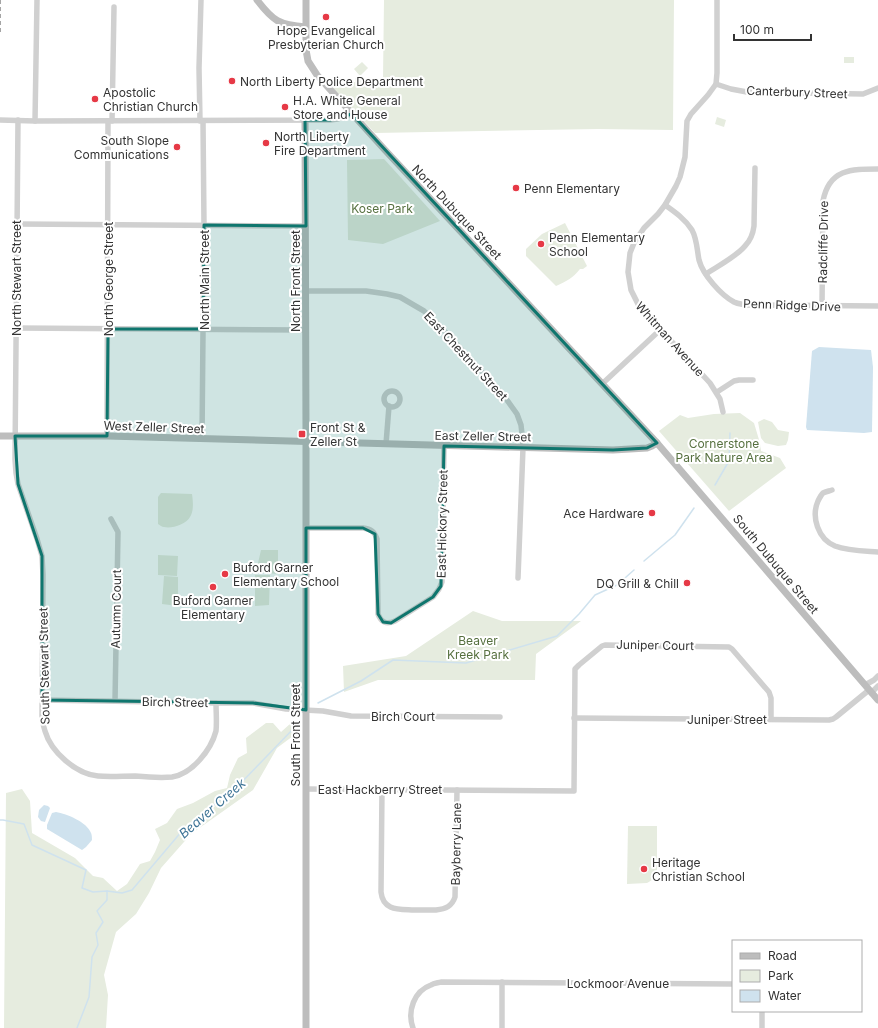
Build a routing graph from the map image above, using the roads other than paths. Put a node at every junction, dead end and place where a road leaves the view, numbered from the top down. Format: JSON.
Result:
{"nodes":[{"id":1,"x":37,"y":0,"type":"edge"},
{"id":2,"x":201,"y":0,"type":"edge"},
{"id":3,"x":256,"y":0,"type":"edge"},
{"id":4,"x":306,"y":0,"type":"edge"},
{"id":5,"x":717,"y":0,"type":"edge"},
{"id":6,"x":114,"y":7,"type":"dead end"},
{"id":7,"x":306,"y":27,"type":"junction"},
{"id":8,"x":716,"y":84,"type":"junction"},
{"id":9,"x":878,"y":88,"type":"edge"},
{"id":10,"x":352,"y":114,"type":"junction"},
{"id":11,"x":0,"y":120,"type":"edge"},
{"id":12,"x":18,"y":120,"type":"junction"},
{"id":13,"x":305,"y":120,"type":"junction"},
{"id":14,"x":35,"y":121,"type":"junction"},
{"id":15,"x":110,"y":121,"type":"junction"},
{"id":16,"x":202,"y":121,"type":"junction"},
{"id":17,"x":755,"y":168,"type":"dead end"},
{"id":18,"x":878,"y":169,"type":"edge"},
{"id":19,"x":665,"y":205,"type":"junction"},
{"id":20,"x":17,"y":224,"type":"junction"},
{"id":21,"x":108,"y":225,"type":"junction"},
{"id":22,"x":204,"y":225,"type":"junction"},
{"id":23,"x":306,"y":226,"type":"junction"},
{"id":24,"x":706,"y":274,"type":"junction"},
{"id":25,"x":306,"y":291,"type":"junction"},
{"id":26,"x":822,"y":306,"type":"junction"},
{"id":27,"x":878,"y":306,"type":"edge"},
{"id":28,"x":16,"y":328,"type":"junction"},
{"id":29,"x":108,"y":329,"type":"junction"},
{"id":30,"x":203,"y":329,"type":"junction"},
{"id":31,"x":306,"y":330,"type":"junction"},
{"id":32,"x":660,"y":330,"type":"junction"},
{"id":33,"x":753,"y":380,"type":"dead end"},
{"id":34,"x":602,"y":384,"type":"junction"},
{"id":35,"x":716,"y":392,"type":"junction"},
{"id":36,"x":389,"y":406,"type":"dead end"},
{"id":37,"x":723,"y":412,"type":"dead end"},
{"id":38,"x":0,"y":436,"type":"edge"},
{"id":39,"x":15,"y":436,"type":"junction"},
{"id":40,"x":107,"y":436,"type":"junction"},
{"id":41,"x":202,"y":439,"type":"junction"},
{"id":42,"x":306,"y":442,"type":"junction"},
{"id":43,"x":657,"y":443,"type":"junction"},
{"id":44,"x":386,"y":444,"type":"junction"},
{"id":45,"x":444,"y":446,"type":"junction"},
{"id":46,"x":523,"y":448,"type":"junction"},
{"id":47,"x":832,"y":490,"type":"dead end"},
{"id":48,"x":111,"y":519,"type":"dead end"},
{"id":49,"x":306,"y":528,"type":"junction"},
{"id":50,"x":878,"y":552,"type":"edge"},
{"id":51,"x":518,"y":578,"type":"dead end"},
{"id":52,"x":878,"y":676,"type":"edge"},
{"id":53,"x":878,"y":686,"type":"edge"},
{"id":54,"x":868,"y":689,"type":"junction"},
{"id":55,"x":42,"y":700,"type":"junction"},
{"id":56,"x":878,"y":700,"type":"edge"},
{"id":57,"x":115,"y":701,"type":"junction"},
{"id":58,"x":216,"y":703,"type":"junction"},
{"id":59,"x":306,"y":710,"type":"junction"},
{"id":60,"x":500,"y":717,"type":"dead end"},
{"id":61,"x":574,"y":718,"type":"junction"},
{"id":62,"x":771,"y":719,"type":"junction"},
{"id":63,"x":306,"y":789,"type":"junction"},
{"id":64,"x":382,"y":790,"type":"junction"},
{"id":65,"x":457,"y":790,"type":"junction"},
{"id":66,"x":574,"y":791,"type":"joint"},
{"id":67,"x":502,"y":982,"type":"junction"},
{"id":68,"x":732,"y":984,"type":"edge"},
{"id":69,"x":762,"y":1012,"type":"edge"},
{"id":70,"x":306,"y":1028,"type":"edge"},
{"id":71,"x":413,"y":1028,"type":"edge"},
{"id":72,"x":502,"y":1028,"type":"edge"},
{"id":73,"x":762,"y":1028,"type":"edge"}],
"edges":[{"from":1,"to":14,"type":"street"},
{"from":2,"to":16,"type":"street","name":"North Main Street"},
{"from":3,"to":7,"type":"street"},
{"from":4,"to":7,"type":"street"},
{"from":5,"to":8,"type":"street"},
{"from":6,"to":15,"type":"street","name":"North George Street"},
{"from":7,"to":10,"type":"street","name":"North Dubuque Street"},
{"from":8,"to":9,"type":"street","name":"Canterbury Street"},
{"from":8,"to":19,"type":"street","name":"Whitman Avenue"},
{"from":10,"to":13,"type":"street"},
{"from":10,"to":34,"type":"street","name":"North Dubuque Street"},
{"from":11,"to":12,"type":"street"},
{"from":12,"to":14,"type":"street"},
{"from":12,"to":20,"type":"street","name":"North Stewart Street"},
{"from":13,"to":16,"type":"street"},
{"from":13,"to":23,"type":"street","name":"North Front Street"},
{"from":14,"to":15,"type":"street"},
{"from":15,"to":16,"type":"street"},
{"from":15,"to":21,"type":"street","name":"North George Street"},
{"from":16,"to":22,"type":"street","name":"North Main Street"},
{"from":17,"to":24,"type":"street"},
{"from":18,"to":26,"type":"street","name":"Radcliffe Drive"},
{"from":19,"to":24,"type":"street","name":"Penn Ridge Drive"},
{"from":19,"to":32,"type":"street","name":"Whitman Avenue"},
{"from":20,"to":21,"type":"street"},
{"from":20,"to":28,"type":"street","name":"North Stewart Street"},
{"from":21,"to":22,"type":"street"},
{"from":21,"to":29,"type":"street","name":"North George Street"},
{"from":22,"to":23,"type":"street"},
{"from":22,"to":30,"type":"street","name":"North Main Street"},
{"from":23,"to":25,"type":"street","name":"North Front Street"},
{"from":24,"to":26,"type":"street","name":"Penn Ridge Drive"},
{"from":25,"to":31,"type":"street","name":"North Front Street"},
{"from":25,"to":46,"type":"street","name":"East Chestnut Street"},
{"from":26,"to":27,"type":"street","name":"Penn Ridge Drive"},
{"from":28,"to":29,"type":"street"},
{"from":28,"to":39,"type":"street","name":"North Stewart Street"},
{"from":29,"to":30,"type":"street"},
{"from":29,"to":40,"type":"street","name":"North George Street"},
{"from":30,"to":31,"type":"street"},
{"from":30,"to":41,"type":"street","name":"North Main Street"},
{"from":31,"to":42,"type":"street","name":"North Front Street"},
{"from":32,"to":34,"type":"street"},
{"from":32,"to":35,"type":"street","name":"Whitman Avenue"},
{"from":33,"to":35,"type":"street"},
{"from":34,"to":43,"type":"street","name":"North Dubuque Street"},
{"from":35,"to":37,"type":"street","name":"Whitman Avenue"},
{"from":36,"to":44,"type":"street"},
{"from":38,"to":39,"type":"street","name":"West Zeller Street"},
{"from":39,"to":40,"type":"street","name":"West Zeller Street"},
{"from":39,"to":55,"type":"street","name":"South Stewart Street"},
{"from":40,"to":41,"type":"street","name":"West Zeller Street"},
{"from":41,"to":42,"type":"street","name":"West Zeller Street"},
{"from":42,"to":44,"type":"street","name":"East Zeller Street"},
{"from":42,"to":49,"type":"street","name":"South Front Street"},
{"from":43,"to":46,"type":"street","name":"East Zeller Street"},
{"from":43,"to":54,"type":"street","name":"South Dubuque Street"},
{"from":44,"to":45,"type":"street","name":"East Zeller Street"},
{"from":45,"to":46,"type":"street","name":"East Zeller Street"},
{"from":45,"to":49,"type":"street","name":"East Hickory Street"},
{"from":46,"to":51,"type":"street","name":"East Chestnut Street"},
{"from":47,"to":50,"type":"street"},
{"from":48,"to":57,"type":"street","name":"Autumn Court"},
{"from":49,"to":59,"type":"street","name":"South Front Street"},
{"from":52,"to":54,"type":"street"},
{"from":53,"to":54,"type":"street"},
{"from":54,"to":56,"type":"street","name":"South Dubuque Street"},
{"from":54,"to":62,"type":"street","name":"Juniper Street"},
{"from":55,"to":57,"type":"street","name":"Birch Street"},
{"from":55,"to":58,"type":"street","name":"South Stewart Street"},
{"from":57,"to":58,"type":"street","name":"Birch Street"},
{"from":58,"to":59,"type":"street","name":"Birch Street"},
{"from":59,"to":60,"type":"street","name":"Birch Court"},
{"from":59,"to":63,"type":"street","name":"South Front Street"},
{"from":61,"to":62,"type":"street","name":"Juniper Street"},
{"from":61,"to":62,"type":"street","name":"Juniper Court"},
{"from":61,"to":66,"type":"street","name":"Juniper Court"},
{"from":63,"to":64,"type":"street","name":"East Hackberry Street"},
{"from":63,"to":70,"type":"street","name":"South Front Street"},
{"from":64,"to":65,"type":"street","name":"East Hackberry Street"},
{"from":64,"to":65,"type":"street","name":"Bayberry Lane"},
{"from":65,"to":66,"type":"street","name":"East Hackberry Street"},
{"from":67,"to":68,"type":"street","name":"Lockmoor Avenue"},
{"from":67,"to":71,"type":"street","name":"Lockmoor Avenue"},
{"from":67,"to":72,"type":"street"},
{"from":69,"to":73,"type":"street"}]}
